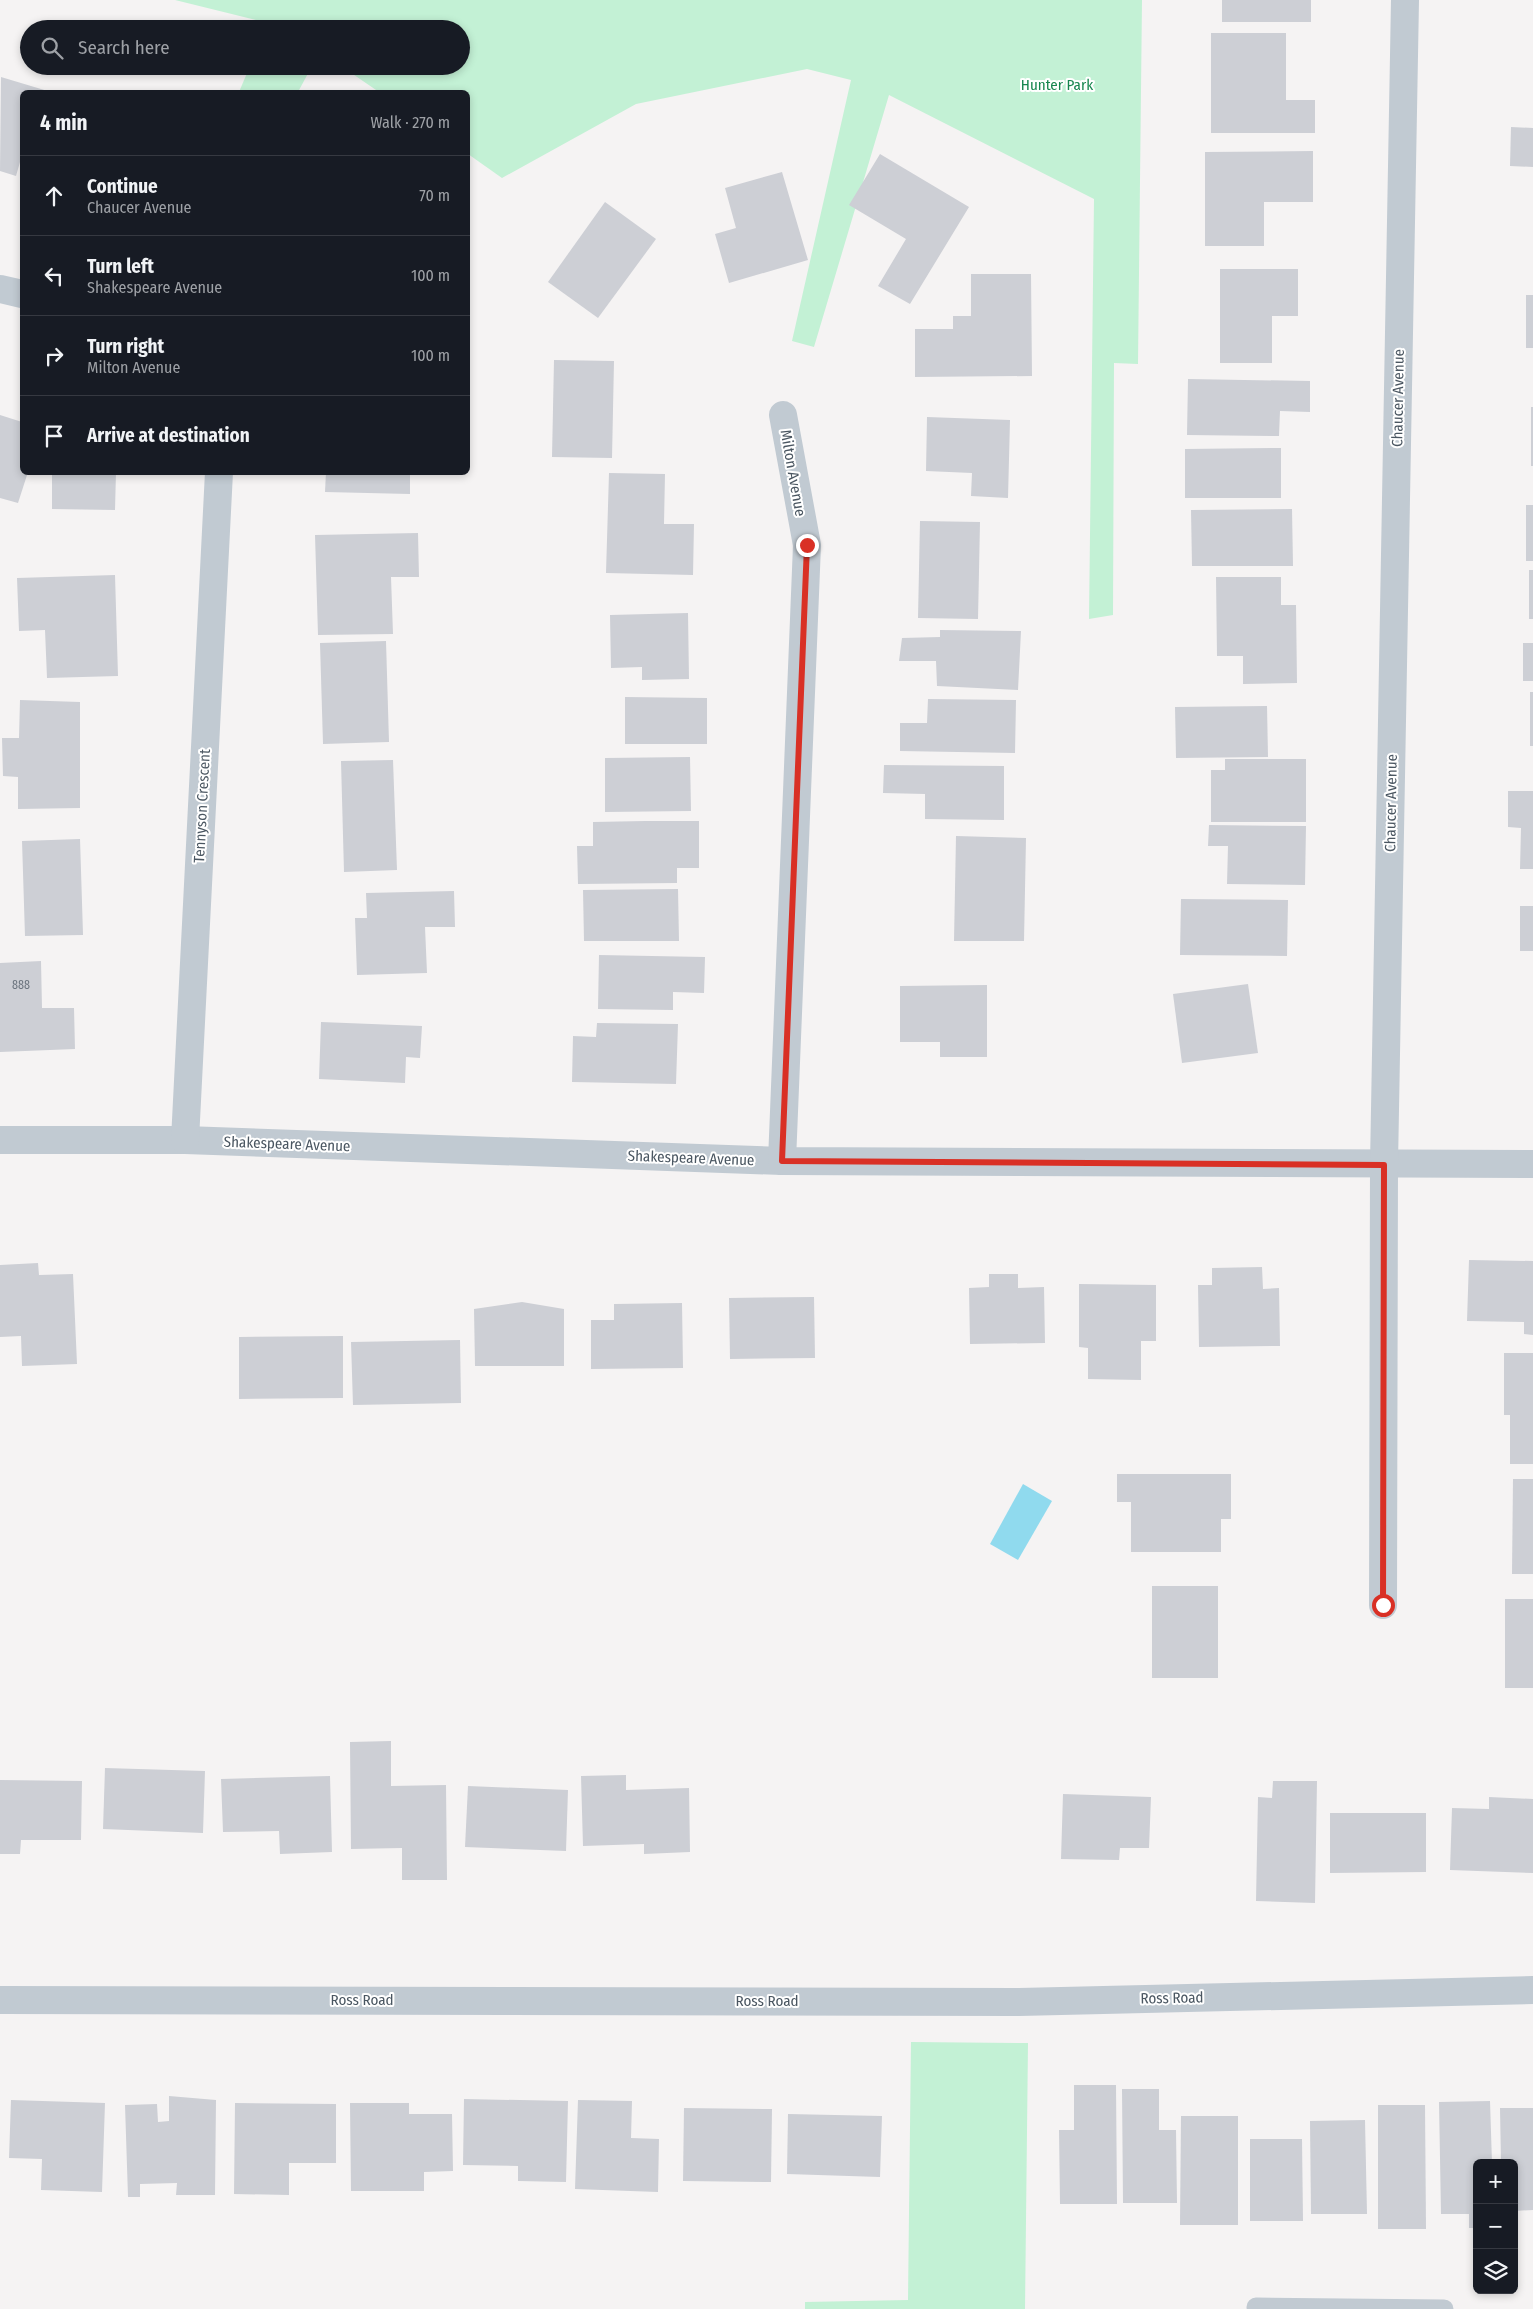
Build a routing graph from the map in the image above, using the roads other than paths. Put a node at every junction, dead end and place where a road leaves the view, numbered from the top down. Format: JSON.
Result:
{"nodes":[{"id":1,"x":1405,"y":0,"type":"edge"},
{"id":2,"x":0,"y":289,"type":"edge"},
{"id":3,"x":20,"y":294,"type":"edge"},
{"id":4,"x":782,"y":415,"type":"dead end"},
{"id":5,"x":219,"y":475,"type":"edge"},
{"id":6,"x":0,"y":1140,"type":"edge"},
{"id":7,"x":185,"y":1140,"type":"junction"},
{"id":8,"x":782,"y":1161,"type":"junction"},
{"id":9,"x":1533,"y":1164,"type":"edge"},
{"id":10,"x":1384,"y":1165,"type":"junction"},
{"id":11,"x":1383,"y":1605,"type":"dead end"},
{"id":12,"x":1533,"y":1990,"type":"edge"},
{"id":13,"x":0,"y":2000,"type":"edge"},
{"id":14,"x":1256,"y":2307,"type":"dead end"},
{"id":15,"x":1444,"y":2309,"type":"edge"}],
"edges":[{"from":1,"to":10,"type":"street","name":"Chaucer Avenue"},
{"from":2,"to":3,"type":"street"},
{"from":4,"to":8,"type":"street","name":"Milton Avenue"},
{"from":5,"to":7,"type":"street","name":"Tennyson Crescent"},
{"from":6,"to":7,"type":"street","name":"Shakespeare Avenue"},
{"from":7,"to":8,"type":"street","name":"Shakespeare Avenue"},
{"from":8,"to":10,"type":"street","name":"Shakespeare Avenue"},
{"from":9,"to":10,"type":"street","name":"Shakespeare Avenue"},
{"from":10,"to":11,"type":"street","name":"Chaucer Avenue"},
{"from":12,"to":13,"type":"street","name":"Ross Road"},
{"from":14,"to":15,"type":"lane"}]}
